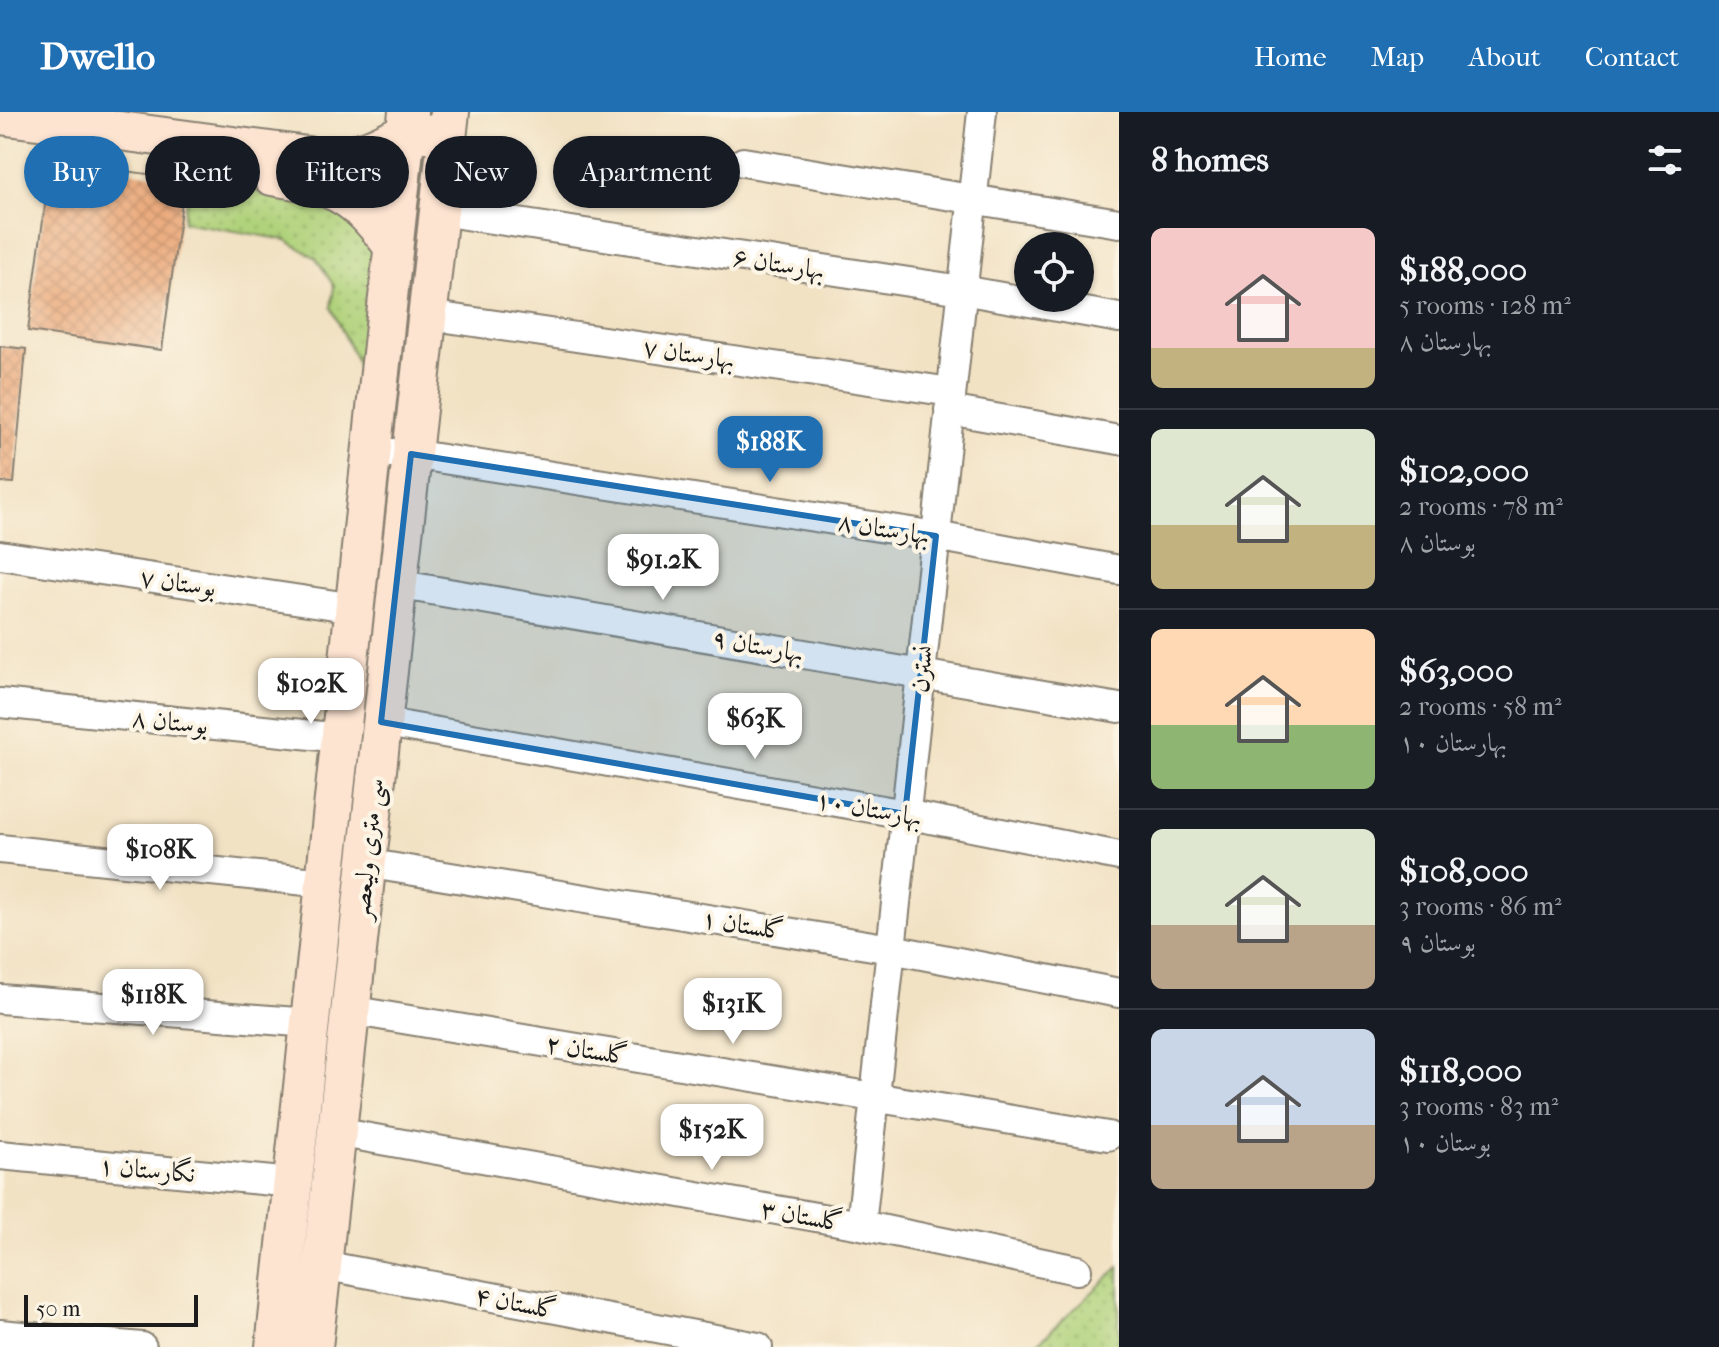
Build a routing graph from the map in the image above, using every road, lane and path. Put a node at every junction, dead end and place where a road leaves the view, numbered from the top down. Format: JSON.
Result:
{"nodes":[{"id":1,"x":982,"y":112,"type":"edge"},
{"id":2,"x":12,"y":120,"type":"edge"},
{"id":3,"x":406,"y":122,"type":"edge"},
{"id":4,"x":448,"y":123,"type":"edge"},
{"id":5,"x":743,"y":162,"type":"dead end"},
{"id":6,"x":972,"y":198,"type":"junction"},
{"id":7,"x":439,"y":211,"type":"junction"},
{"id":8,"x":1119,"y":223,"type":"edge"},
{"id":9,"x":393,"y":246,"type":"junction"},
{"id":10,"x":962,"y":290,"type":"junction"},
{"id":11,"x":427,"y":315,"type":"junction"},
{"id":12,"x":1119,"y":318,"type":"edge"},
{"id":13,"x":950,"y":401,"type":"junction"},
{"id":14,"x":1119,"y":440,"type":"edge"},
{"id":15,"x":372,"y":452,"type":"junction"},
{"id":16,"x":411,"y":454,"type":"junction"},
{"id":17,"x":936,"y":536,"type":"junction"},
{"id":18,"x":0,"y":555,"type":"edge"},
{"id":19,"x":1119,"y":570,"type":"edge"},
{"id":20,"x":396,"y":584,"type":"junction"},
{"id":21,"x":355,"y":608,"type":"junction"},
{"id":22,"x":921,"y":672,"type":"junction"},
{"id":23,"x":0,"y":703,"type":"edge"},
{"id":24,"x":1119,"y":708,"type":"edge"},
{"id":25,"x":381,"y":722,"type":"junction"},
{"id":26,"x":341,"y":738,"type":"junction"},
{"id":27,"x":905,"y":814,"type":"junction"},
{"id":28,"x":0,"y":849,"type":"edge"},
{"id":29,"x":1119,"y":856,"type":"edge"},
{"id":30,"x":365,"y":863,"type":"junction"},
{"id":31,"x":325,"y":883,"type":"junction"},
{"id":32,"x":891,"y":949,"type":"junction"},
{"id":33,"x":1119,"y":993,"type":"edge"},
{"id":34,"x":0,"y":999,"type":"edge"},
{"id":35,"x":349,"y":1010,"type":"junction"},
{"id":36,"x":310,"y":1023,"type":"junction"},
{"id":37,"x":875,"y":1096,"type":"junction"},
{"id":38,"x":336,"y":1132,"type":"junction"},
{"id":39,"x":1108,"y":1136,"type":"dead end"},
{"id":40,"x":0,"y":1155,"type":"edge"},
{"id":41,"x":293,"y":1183,"type":"junction"},
{"id":42,"x":861,"y":1225,"type":"junction"},
{"id":43,"x":322,"y":1265,"type":"junction"},
{"id":44,"x":1077,"y":1270,"type":"dead end"},
{"id":45,"x":0,"y":1334,"type":"edge"},
{"id":46,"x":142,"y":1347,"type":"edge"},
{"id":47,"x":275,"y":1347,"type":"edge"},
{"id":48,"x":313,"y":1347,"type":"edge"},
{"id":49,"x":758,"y":1347,"type":"edge"}],
"edges":[{"from":1,"to":6,"type":"street","name":"نسترن"},
{"from":2,"to":3,"type":"main road"},
{"from":2,"to":9,"type":"main road"},
{"from":3,"to":4,"type":"main road"},
{"from":3,"to":9,"type":"main road","name":"سی متری ولیعصر"},
{"from":4,"to":7,"type":"main road","name":"سی متری ولیعصر"},
{"from":5,"to":6,"type":"street"},
{"from":6,"to":8,"type":"street"},
{"from":6,"to":10,"type":"street","name":"نسترن"},
{"from":7,"to":10,"type":"street","name":"بهارستان ۶"},
{"from":7,"to":11,"type":"main road","name":"سی متری ولیعصر"},
{"from":9,"to":15,"type":"main road","name":"سی متری ولیعصر"},
{"from":10,"to":12,"type":"street","name":"بهارستان ۶"},
{"from":10,"to":13,"type":"street","name":"نسترن"},
{"from":11,"to":13,"type":"street","name":"بهارستان ۷"},
{"from":11,"to":16,"type":"main road","name":"سی متری ولیعصر"},
{"from":13,"to":14,"type":"street","name":"بهارستان ۷"},
{"from":13,"to":17,"type":"street","name":"نسترن"},
{"from":15,"to":16,"type":"street","name":"بهارستان ۸"},
{"from":15,"to":21,"type":"main road","name":"سی متری ولیعصر"},
{"from":16,"to":17,"type":"street","name":"بهارستان ۸"},
{"from":16,"to":20,"type":"main road","name":"سی متری ولیعصر"},
{"from":17,"to":19,"type":"street","name":"بهارستان ۸"},
{"from":17,"to":22,"type":"street","name":"نسترن"},
{"from":18,"to":21,"type":"street","name":"بوستان ۷"},
{"from":20,"to":22,"type":"street","name":"بهارستان ۹"},
{"from":20,"to":25,"type":"main road","name":"سی متری ولیعصر"},
{"from":21,"to":26,"type":"main road","name":"سی متری ولیعصر"},
{"from":22,"to":24,"type":"street","name":"بهارستان ۹"},
{"from":22,"to":27,"type":"street","name":"نسترن"},
{"from":23,"to":26,"type":"street","name":"بوستان ۸"},
{"from":25,"to":27,"type":"street","name":"بهارستان ۱۰"},
{"from":25,"to":30,"type":"main road","name":"سی متری ولیعصر"},
{"from":26,"to":31,"type":"main road","name":"سی متری ولیعصر"},
{"from":27,"to":29,"type":"street","name":"بهارستان ۱۰"},
{"from":27,"to":32,"type":"street","name":"نسترن"},
{"from":28,"to":31,"type":"street"},
{"from":30,"to":32,"type":"street","name":"گلستان ۱"},
{"from":30,"to":35,"type":"main road","name":"سی متری ولیعصر"},
{"from":31,"to":36,"type":"main road","name":"سی متری ولیعصر"},
{"from":32,"to":33,"type":"street","name":"گلستان ۱"},
{"from":32,"to":37,"type":"street","name":"نسترن"},
{"from":34,"to":36,"type":"street"},
{"from":35,"to":37,"type":"street","name":"گلستان ۲"},
{"from":35,"to":38,"type":"main road","name":"سی متری ولیعصر"},
{"from":36,"to":41,"type":"main road","name":"سی متری ولیعصر"},
{"from":37,"to":39,"type":"street","name":"گلستان ۲"},
{"from":37,"to":42,"type":"street","name":"نسترن"},
{"from":38,"to":42,"type":"street","name":"گلستان ۳"},
{"from":38,"to":43,"type":"main road","name":"سی متری ولیعصر"},
{"from":40,"to":41,"type":"street","name":"نگارستان ۱"},
{"from":41,"to":47,"type":"main road","name":"سی متری ولیعصر"},
{"from":42,"to":44,"type":"street","name":"گلستان ۳"},
{"from":43,"to":48,"type":"main road","name":"سی متری ولیعصر"},
{"from":43,"to":49,"type":"street","name":"گلستان ۴"},
{"from":45,"to":46,"type":"street"}]}
